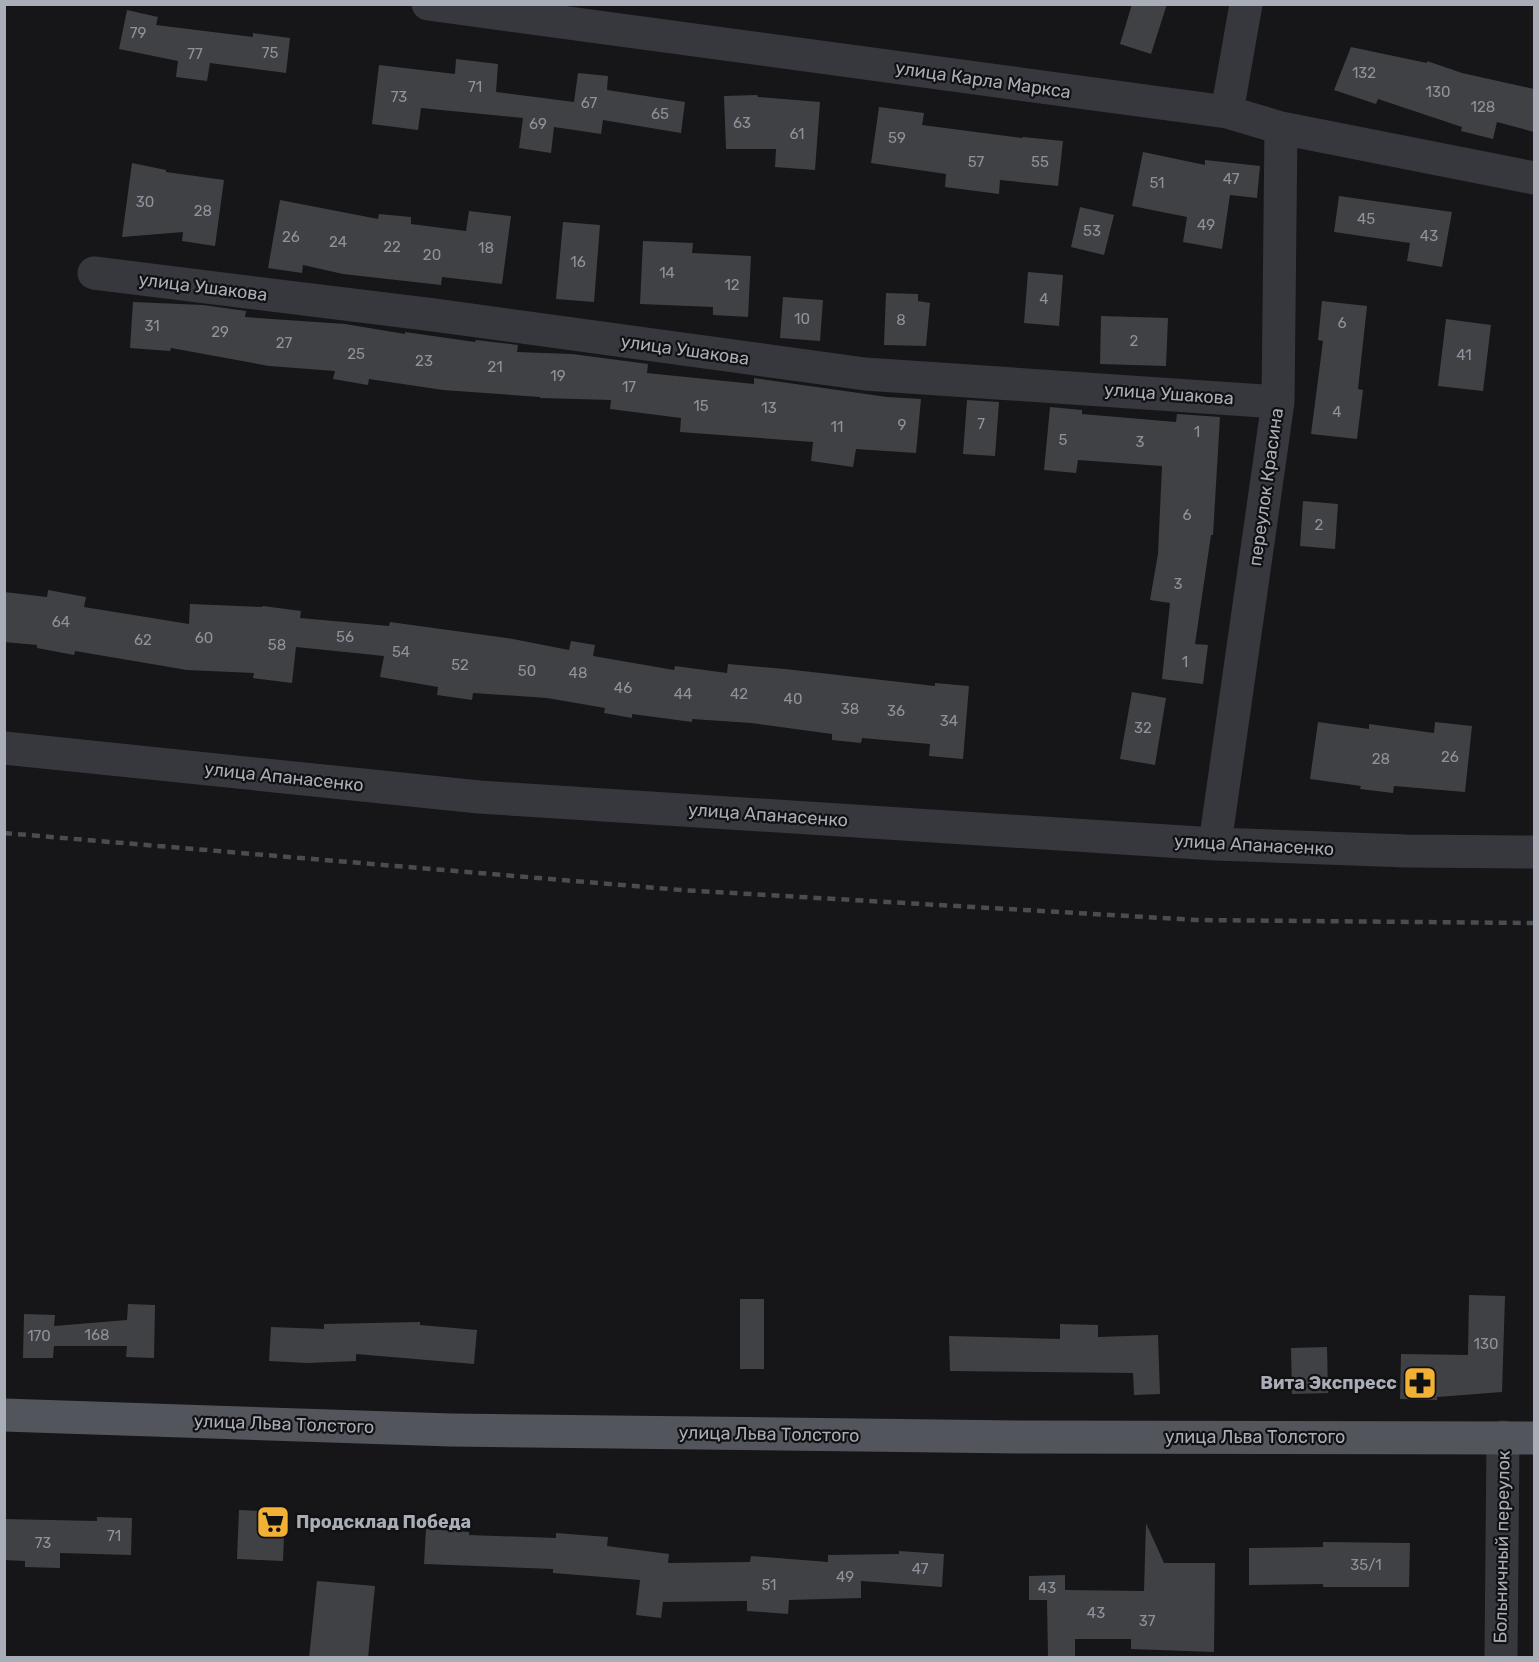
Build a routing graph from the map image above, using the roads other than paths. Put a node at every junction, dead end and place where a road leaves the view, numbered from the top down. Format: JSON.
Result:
{"nodes":[{"id":1,"x":428,"y":4,"type":"edge"},
{"id":2,"x":1246,"y":4,"type":"edge"},
{"id":3,"x":1227,"y":112,"type":"junction"},
{"id":4,"x":1281,"y":128,"type":"junction"},
{"id":5,"x":1534,"y":178,"type":"edge"},
{"id":6,"x":94,"y":273,"type":"dead end"},
{"id":7,"x":1278,"y":402,"type":"junction"},
{"id":8,"x":4,"y":748,"type":"edge"},
{"id":9,"x":1215,"y":844,"type":"junction"},
{"id":10,"x":1534,"y":852,"type":"edge"},
{"id":11,"x":4,"y":1415,"type":"edge"},
{"id":12,"x":1503,"y":1437,"type":"junction"},
{"id":13,"x":1534,"y":1438,"type":"edge"},
{"id":14,"x":1501,"y":1658,"type":"edge"}],
"edges":[{"from":1,"to":3,"type":"street","name":"улица Карла Маркса"},
{"from":2,"to":3,"type":"street"},
{"from":3,"to":4,"type":"street","name":"улица Карла Маркса"},
{"from":4,"to":5,"type":"street","name":"улица Карла Маркса"},
{"from":4,"to":7,"type":"street","name":"переулок Красина"},
{"from":6,"to":7,"type":"street","name":"улица Ушакова"},
{"from":7,"to":9,"type":"street","name":"переулок Красина"},
{"from":8,"to":9,"type":"street","name":"улица Апанасенко"},
{"from":9,"to":10,"type":"street","name":"улица Апанасенко"},
{"from":11,"to":12,"type":"main road","name":"улица Льва Толстого"},
{"from":12,"to":13,"type":"main road","name":"улица Льва Толстого"},
{"from":12,"to":14,"type":"street","name":"Больничный переулок"}]}
